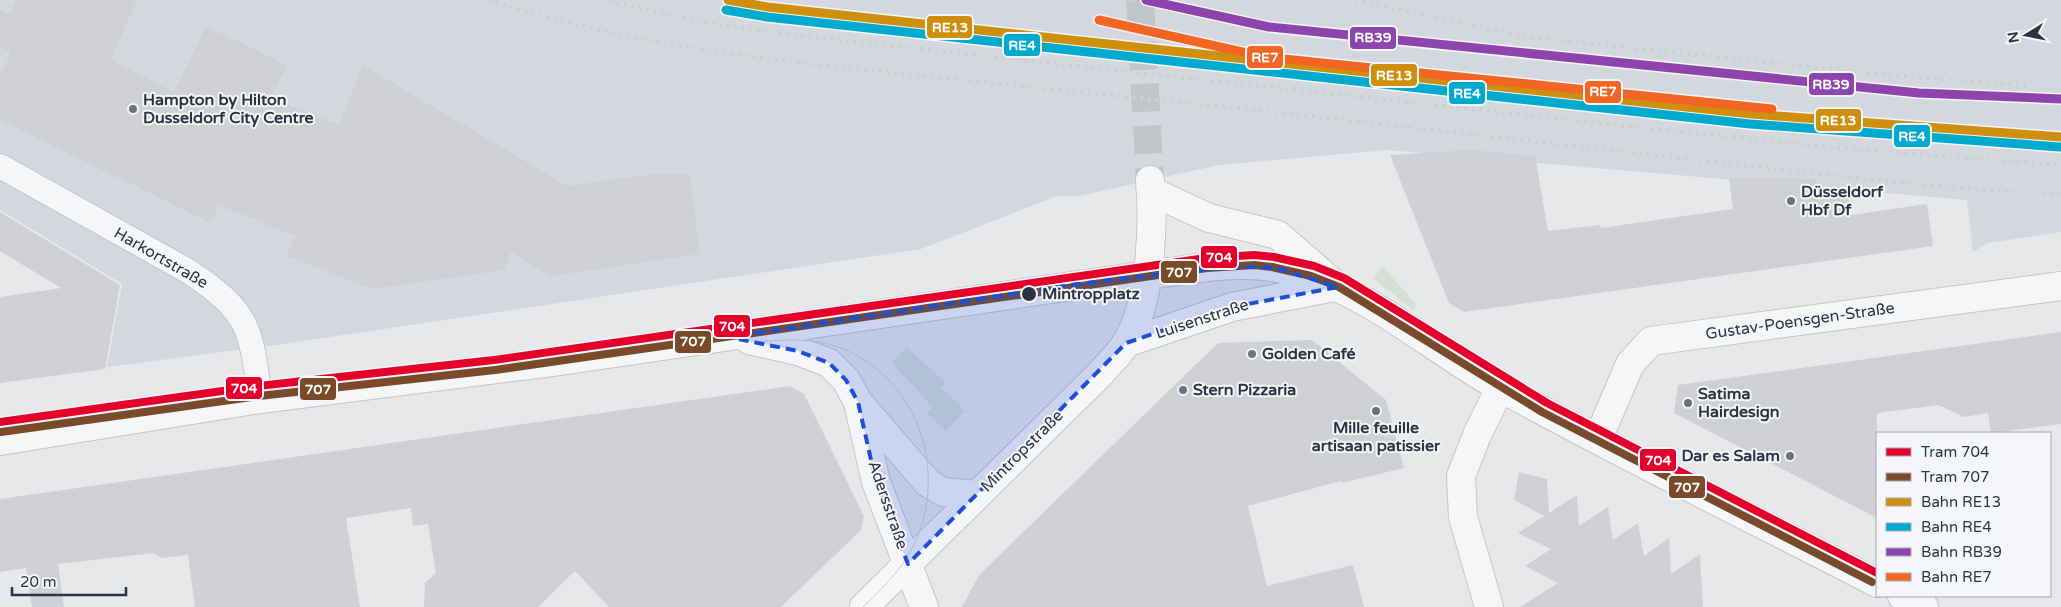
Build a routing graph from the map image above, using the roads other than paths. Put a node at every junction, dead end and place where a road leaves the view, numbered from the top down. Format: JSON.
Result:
{"nodes":[{"id":1,"x":0,"y":166,"type":"edge"},
{"id":2,"x":1147,"y":276,"type":"junction"},
{"id":3,"x":2061,"y":286,"type":"edge"},
{"id":4,"x":1338,"y":287,"type":"junction"},
{"id":5,"x":728,"y":337,"type":"junction"},
{"id":6,"x":1126,"y":343,"type":"junction"},
{"id":7,"x":1500,"y":388,"type":"junction"},
{"id":8,"x":260,"y":399,"type":"junction"},
{"id":9,"x":858,"y":402,"type":"junction"},
{"id":10,"x":1598,"y":439,"type":"junction"},
{"id":11,"x":0,"y":441,"type":"edge"},
{"id":12,"x":977,"y":495,"type":"junction"},
{"id":13,"x":908,"y":564,"type":"junction"},
{"id":14,"x":1876,"y":582,"type":"edge"},
{"id":15,"x":1904,"y":597,"type":"edge"},
{"id":16,"x":864,"y":607,"type":"edge"},
{"id":17,"x":924,"y":607,"type":"edge"},
{"id":18,"x":1489,"y":607,"type":"edge"},
{"id":19,"x":1924,"y":607,"type":"edge"}],
"edges":[{"from":1,"to":8,"type":"street","name":"Harkortstraße"},
{"from":2,"to":4,"type":"street"},
{"from":2,"to":4,"type":"street","name":"Mintropstraße"},
{"from":2,"to":5,"type":"street"},
{"from":2,"to":6,"type":"street","name":"Mintropstraße"},
{"from":3,"to":10,"type":"street","name":"Gustav-Poensgen-Straße"},
{"from":4,"to":6,"type":"street","name":"Luisenstraße"},
{"from":4,"to":7,"type":"street"},
{"from":5,"to":8,"type":"street"},
{"from":5,"to":9,"type":"street","name":"Adersstraße"},
{"from":6,"to":12,"type":"street","name":"Mintropstraße"},
{"from":7,"to":10,"type":"street"},
{"from":7,"to":18,"type":"street"},
{"from":8,"to":11,"type":"street"},
{"from":9,"to":12,"type":"street","name":"Adersstraße"},
{"from":9,"to":13,"type":"street","name":"Adersstraße"},
{"from":10,"to":14,"type":"street"},
{"from":12,"to":13,"type":"street","name":"Mintropstraße"},
{"from":13,"to":16,"type":"street","name":"Mintropstraße"},
{"from":13,"to":17,"type":"street","name":"Adersstraße"},
{"from":15,"to":19,"type":"street"}]}
